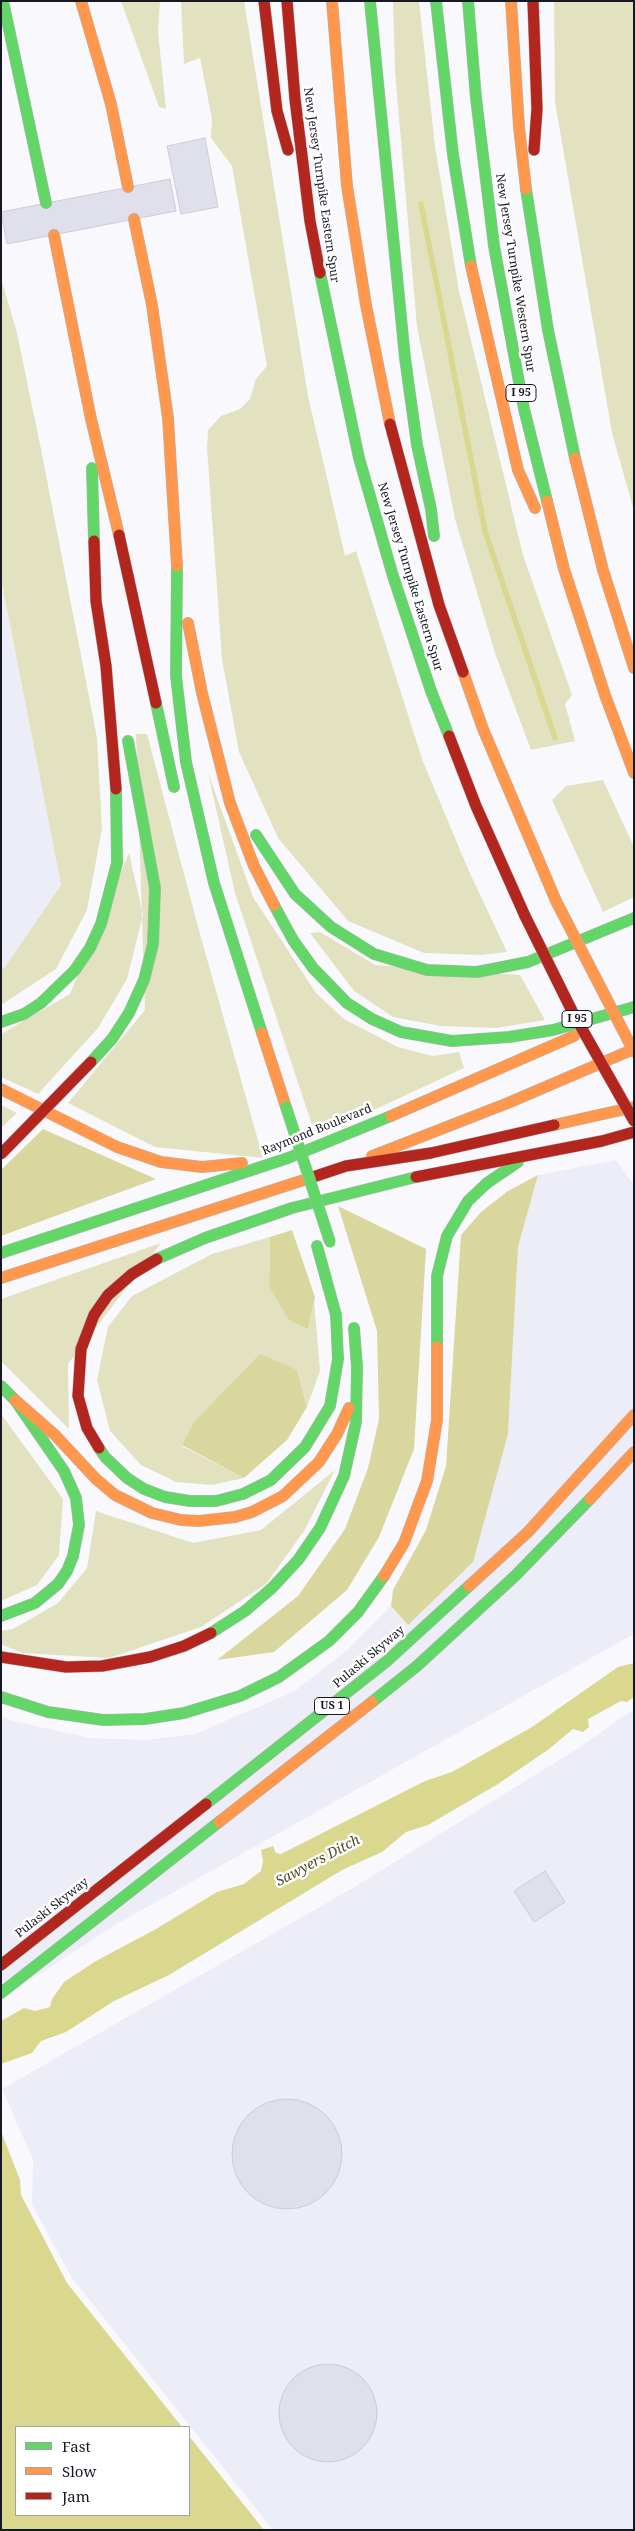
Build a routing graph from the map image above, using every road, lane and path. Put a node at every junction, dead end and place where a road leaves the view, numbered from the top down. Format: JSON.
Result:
{"nodes":[{"id":1,"x":3,"y":1,"type":"edge"},
{"id":2,"x":81,"y":1,"type":"edge"},
{"id":3,"x":264,"y":1,"type":"edge"},
{"id":4,"x":287,"y":1,"type":"edge"},
{"id":5,"x":332,"y":1,"type":"edge"},
{"id":6,"x":370,"y":1,"type":"edge"},
{"id":7,"x":436,"y":1,"type":"edge"},
{"id":8,"x":468,"y":1,"type":"edge"},
{"id":9,"x":511,"y":1,"type":"edge"},
{"id":10,"x":533,"y":1,"type":"edge"},
{"id":11,"x":128,"y":187,"type":"dead end"},
{"id":12,"x":46,"y":203,"type":"dead end"},
{"id":13,"x":528,"y":209,"type":"junction"},
{"id":14,"x":134,"y":219,"type":"dead end"},
{"id":15,"x":310,"y":221,"type":"junction"},
{"id":16,"x":54,"y":235,"type":"dead end"},
{"id":17,"x":91,"y":419,"type":"junction"},
{"id":18,"x":177,"y":560,"type":"junction"},
{"id":19,"x":564,"y":569,"type":"junction"},
{"id":20,"x":439,"y":605,"type":"junction"},
{"id":21,"x":106,"y":666,"type":"junction"},
{"id":22,"x":634,"y":668,"type":"edge"},
{"id":23,"x":121,"y":711,"type":"dead end"},
{"id":24,"x":126,"y":730,"type":"dead end"},
{"id":25,"x":212,"y":735,"type":"junction"},
{"id":26,"x":634,"y":773,"type":"edge"},
{"id":27,"x":177,"y":800,"type":"dead end"},
{"id":28,"x":634,"y":918,"type":"edge"},
{"id":29,"x":634,"y":1008,"type":"edge"},
{"id":30,"x":1,"y":1022,"type":"edge"},
{"id":31,"x":634,"y":1051,"type":"edge"},
{"id":32,"x":1,"y":1089,"type":"edge"},
{"id":33,"x":634,"y":1107,"type":"edge"},
{"id":34,"x":634,"y":1121,"type":"edge"},
{"id":35,"x":634,"y":1132,"type":"edge"},
{"id":36,"x":634,"y":1138,"type":"edge"},
{"id":37,"x":602,"y":1141,"type":"junction"},
{"id":38,"x":1,"y":1154,"type":"edge"},
{"id":39,"x":528,"y":1156,"type":"junction"},
{"id":40,"x":289,"y":1161,"type":"junction"},
{"id":41,"x":346,"y":1166,"type":"junction"},
{"id":42,"x":308,"y":1219,"type":"dead end"},
{"id":43,"x":315,"y":1241,"type":"dead end"},
{"id":44,"x":332,"y":1246,"type":"dead end"},
{"id":45,"x":1,"y":1253,"type":"edge"},
{"id":46,"x":1,"y":1278,"type":"edge"},
{"id":47,"x":352,"y":1315,"type":"dead end"},
{"id":48,"x":357,"y":1384,"type":"junction"},
{"id":49,"x":1,"y":1386,"type":"edge"},
{"id":50,"x":14,"y":1400,"type":"junction"},
{"id":51,"x":634,"y":1415,"type":"edge"},
{"id":52,"x":634,"y":1452,"type":"edge"},
{"id":53,"x":1,"y":1616,"type":"edge"},
{"id":54,"x":1,"y":1657,"type":"edge"},
{"id":55,"x":1,"y":1698,"type":"edge"},
{"id":56,"x":1,"y":1966,"type":"edge"},
{"id":57,"x":1,"y":1992,"type":"edge"}],
"edges":[{"from":1,"to":12,"type":"main road"},
{"from":2,"to":11,"type":"main road"},
{"from":3,"to":15,"type":"main road"},
{"from":4,"to":15,"type":"main road","name":"New Jersey Turnpike Eastern Spur","number":"I 95"},
{"from":5,"to":20,"type":"main road","name":"New Jersey Turnpike Eastern Spur","number":"I 95"},
{"from":6,"to":20,"type":"main road"},
{"from":7,"to":19,"type":"main road"},
{"from":8,"to":19,"type":"main road","name":"New Jersey Turnpike Western Spur","number":"I 95"},
{"from":9,"to":13,"type":"main road","name":"New Jersey Turnpike Western Spur"},
{"from":10,"to":13,"type":"main road"},
{"from":13,"to":22,"type":"main road","name":"New Jersey Turnpike Western Spur"},
{"from":14,"to":18,"type":"main road"},
{"from":15,"to":34,"type":"main road","name":"New Jersey Turnpike Eastern Spur","number":"I 95","bridge":true},
{"from":16,"to":17,"type":"main road"},
{"from":17,"to":21,"type":"main road"},
{"from":17,"to":27,"type":"main road"},
{"from":18,"to":25,"type":"main road"},
{"from":18,"to":44,"type":"main road","bridge":true},
{"from":19,"to":26,"type":"main road","name":"New Jersey Turnpike Western Spur","number":"I 95"},
{"from":20,"to":31,"type":"main road","name":"New Jersey Turnpike Eastern Spur","number":"I 95","bridge":true},
{"from":21,"to":23,"type":"main road"},
{"from":21,"to":30,"type":"main road"},
{"from":24,"to":38,"type":"main road","bridge":true},
{"from":25,"to":28,"type":"main road"},
{"from":25,"to":29,"type":"main road"},
{"from":29,"to":40,"type":"main road","name":"Raymond Boulevard"},
{"from":31,"to":41,"type":"main road"},
{"from":32,"to":40,"type":"main road"},
{"from":33,"to":41,"type":"main road"},
{"from":35,"to":37,"type":"main road"},
{"from":36,"to":37,"type":"main road"},
{"from":37,"to":39,"type":"main road"},
{"from":39,"to":43,"type":"main road"},
{"from":39,"to":55,"type":"main road"},
{"from":40,"to":42,"type":"main road"},
{"from":40,"to":45,"type":"main road","name":"Raymond Boulevard"},
{"from":41,"to":46,"type":"main road"},
{"from":47,"to":48,"type":"main road"},
{"from":48,"to":50,"type":"main road"},
{"from":48,"to":54,"type":"main road"},
{"from":49,"to":50,"type":"main road"},
{"from":50,"to":53,"type":"main road"},
{"from":51,"to":56,"type":"main road","name":"Pulaski Skyway","number":"US 1"},
{"from":52,"to":57,"type":"main road","number":"US 1"}]}
